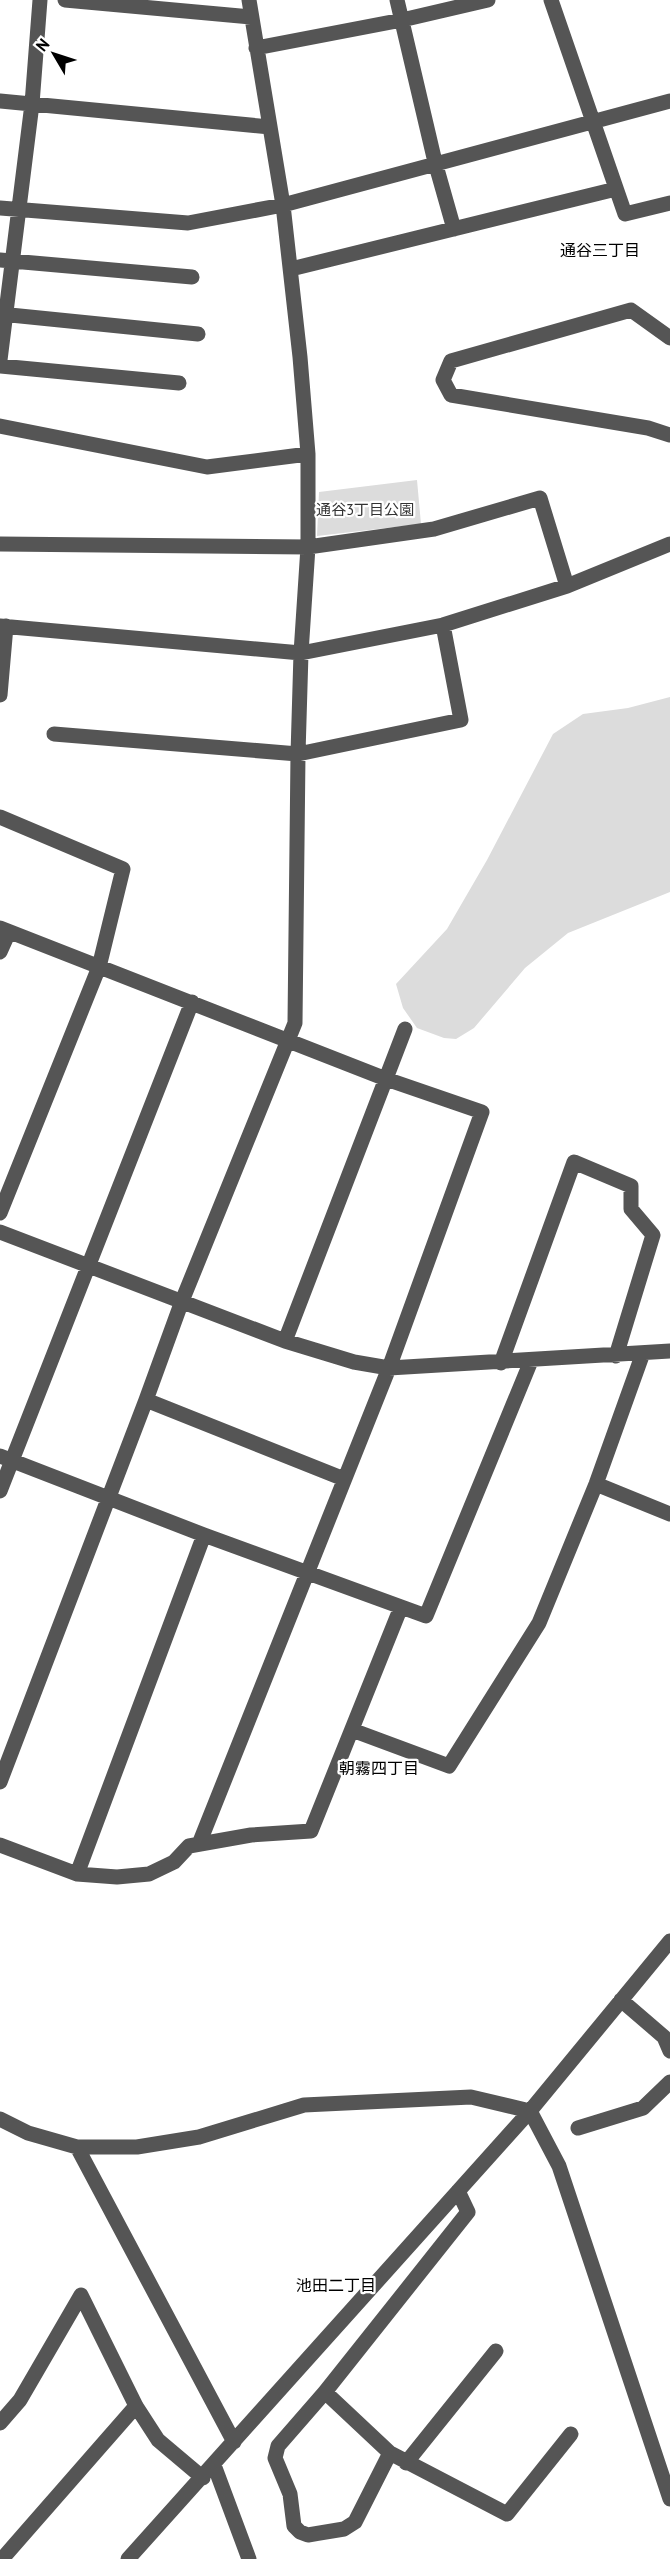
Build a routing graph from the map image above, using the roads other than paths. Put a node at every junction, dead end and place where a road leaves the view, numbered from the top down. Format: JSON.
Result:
{"nodes":[{"id":1,"x":40,"y":0,"type":"edge"},
{"id":2,"x":65,"y":0,"type":"edge"},
{"id":3,"x":249,"y":0,"type":"edge"},
{"id":4,"x":397,"y":0,"type":"edge"},
{"id":5,"x":488,"y":0,"type":"edge"},
{"id":6,"x":551,"y":0,"type":"edge"},
{"id":7,"x":251,"y":17,"type":"junction"},
{"id":8,"x":402,"y":20,"type":"junction"},
{"id":9,"x":256,"y":48,"type":"junction"},
{"id":10,"x":0,"y":100,"type":"edge"},
{"id":11,"x":670,"y":101,"type":"edge"},
{"id":12,"x":32,"y":104,"type":"junction"},
{"id":13,"x":591,"y":121,"type":"junction"},
{"id":14,"x":270,"y":127,"type":"junction"},
{"id":15,"x":435,"y":162,"type":"junction"},
{"id":16,"x":616,"y":189,"type":"junction"},
{"id":17,"x":670,"y":203,"type":"edge"},
{"id":18,"x":283,"y":205,"type":"junction"},
{"id":19,"x":0,"y":208,"type":"edge"},
{"id":20,"x":19,"y":210,"type":"junction"},
{"id":21,"x":454,"y":230,"type":"junction"},
{"id":22,"x":6,"y":261,"type":"edge"},
{"id":23,"x":291,"y":269,"type":"junction"},
{"id":24,"x":192,"y":277,"type":"dead end"},
{"id":25,"x":3,"y":314,"type":"edge"},
{"id":26,"x":198,"y":334,"type":"dead end"},
{"id":27,"x":670,"y":338,"type":"edge"},
{"id":28,"x":0,"y":360,"type":"edge"},
{"id":29,"x":0,"y":366,"type":"edge"},
{"id":30,"x":178,"y":383,"type":"dead end"},
{"id":31,"x":0,"y":426,"type":"edge"},
{"id":32,"x":670,"y":435,"type":"edge"},
{"id":33,"x":308,"y":454,"type":"junction"},
{"id":34,"x":0,"y":544,"type":"edge"},
{"id":35,"x":670,"y":544,"type":"edge"},
{"id":36,"x":308,"y":547,"type":"junction"},
{"id":37,"x":567,"y":586,"type":"junction"},
{"id":38,"x":443,"y":625,"type":"junction"},
{"id":39,"x":3,"y":626,"type":"edge"},
{"id":40,"x":301,"y":653,"type":"junction"},
{"id":41,"x":0,"y":695,"type":"edge"},
{"id":42,"x":54,"y":734,"type":"dead end"},
{"id":43,"x":298,"y":754,"type":"junction"},
{"id":44,"x":0,"y":817,"type":"edge"},
{"id":45,"x":4,"y":930,"type":"edge"},
{"id":46,"x":0,"y":952,"type":"edge"},
{"id":47,"x":99,"y":967,"type":"junction"},
{"id":48,"x":192,"y":1002,"type":"junction"},
{"id":49,"x":405,"y":1029,"type":"dead end"},
{"id":50,"x":289,"y":1039,"type":"junction"},
{"id":51,"x":386,"y":1079,"type":"junction"},
{"id":52,"x":0,"y":1213,"type":"edge"},
{"id":53,"x":0,"y":1232,"type":"edge"},
{"id":54,"x":87,"y":1265,"type":"junction"},
{"id":55,"x":182,"y":1301,"type":"junction"},
{"id":56,"x":285,"y":1341,"type":"junction"},
{"id":57,"x":670,"y":1351,"type":"edge"},
{"id":58,"x":643,"y":1353,"type":"junction"},
{"id":59,"x":616,"y":1356,"type":"junction"},
{"id":60,"x":531,"y":1361,"type":"junction"},
{"id":61,"x":501,"y":1363,"type":"junction"},
{"id":62,"x":389,"y":1368,"type":"junction"},
{"id":63,"x":146,"y":1400,"type":"junction"},
{"id":64,"x":6,"y":1459,"type":"edge"},
{"id":65,"x":344,"y":1479,"type":"junction"},
{"id":66,"x":596,"y":1484,"type":"junction"},
{"id":67,"x":0,"y":1491,"type":"edge"},
{"id":68,"x":108,"y":1499,"type":"junction"},
{"id":69,"x":670,"y":1514,"type":"edge"},
{"id":70,"x":204,"y":1535,"type":"junction"},
{"id":71,"x":306,"y":1571,"type":"junction"},
{"id":72,"x":401,"y":1607,"type":"junction"},
{"id":73,"x":352,"y":1730,"type":"junction"},
{"id":74,"x":0,"y":1782,"type":"edge"},
{"id":75,"x":199,"y":1844,"type":"junction"},
{"id":76,"x":0,"y":1845,"type":"edge"},
{"id":77,"x":77,"y":1874,"type":"junction"},
{"id":78,"x":670,"y":1941,"type":"edge"},
{"id":79,"x":621,"y":2000,"type":"junction"},
{"id":80,"x":670,"y":2050,"type":"edge"},
{"id":81,"x":670,"y":2082,"type":"edge"},
{"id":82,"x":530,"y":2111,"type":"junction"},
{"id":83,"x":0,"y":2119,"type":"edge"},
{"id":84,"x":578,"y":2128,"type":"dead end"},
{"id":85,"x":77,"y":2147,"type":"junction"},
{"id":86,"x":458,"y":2191,"type":"junction"},
{"id":87,"x":496,"y":2351,"type":"dead end"},
{"id":88,"x":325,"y":2392,"type":"junction"},
{"id":89,"x":136,"y":2406,"type":"junction"},
{"id":90,"x":0,"y":2423,"type":"edge"},
{"id":91,"x":571,"y":2434,"type":"dead end"},
{"id":92,"x":234,"y":2442,"type":"junction"},
{"id":93,"x":390,"y":2453,"type":"junction"},
{"id":94,"x":406,"y":2463,"type":"junction"},
{"id":95,"x":214,"y":2465,"type":"junction"},
{"id":96,"x":203,"y":2478,"type":"junction"},
{"id":97,"x":670,"y":2499,"type":"edge"},
{"id":98,"x":2,"y":2559,"type":"edge"},
{"id":99,"x":129,"y":2559,"type":"edge"},
{"id":100,"x":249,"y":2559,"type":"edge"}],
"edges":[{"from":1,"to":12,"type":"street"},
{"from":2,"to":7,"type":"street"},
{"from":3,"to":7,"type":"street"},
{"from":4,"to":8,"type":"street"},
{"from":5,"to":8,"type":"street"},
{"from":6,"to":13,"type":"street"},
{"from":7,"to":9,"type":"street"},
{"from":8,"to":9,"type":"street"},
{"from":8,"to":15,"type":"street"},
{"from":9,"to":14,"type":"street"},
{"from":10,"to":12,"type":"street"},
{"from":11,"to":13,"type":"street"},
{"from":12,"to":14,"type":"street"},
{"from":12,"to":20,"type":"street"},
{"from":13,"to":15,"type":"street"},
{"from":13,"to":16,"type":"street"},
{"from":14,"to":18,"type":"street"},
{"from":15,"to":18,"type":"street"},
{"from":15,"to":21,"type":"street"},
{"from":16,"to":17,"type":"street"},
{"from":16,"to":21,"type":"street"},
{"from":18,"to":20,"type":"street"},
{"from":18,"to":23,"type":"street"},
{"from":19,"to":20,"type":"street"},
{"from":20,"to":22,"type":"street"},
{"from":21,"to":23,"type":"street"},
{"from":22,"to":24,"type":"street"},
{"from":22,"to":25,"type":"street"},
{"from":23,"to":33,"type":"street"},
{"from":25,"to":26,"type":"street"},
{"from":25,"to":28,"type":"street"},
{"from":27,"to":32,"type":"street"},
{"from":29,"to":30,"type":"street"},
{"from":31,"to":33,"type":"street"},
{"from":33,"to":36,"type":"street"},
{"from":34,"to":36,"type":"street"},
{"from":35,"to":37,"type":"street"},
{"from":36,"to":37,"type":"street"},
{"from":36,"to":40,"type":"street"},
{"from":37,"to":38,"type":"street"},
{"from":38,"to":40,"type":"street"},
{"from":38,"to":43,"type":"street"},
{"from":39,"to":40,"type":"street"},
{"from":39,"to":41,"type":"street"},
{"from":40,"to":43,"type":"street"},
{"from":42,"to":43,"type":"street"},
{"from":43,"to":50,"type":"street"},
{"from":44,"to":47,"type":"street"},
{"from":45,"to":46,"type":"street"},
{"from":45,"to":47,"type":"street"},
{"from":47,"to":48,"type":"street"},
{"from":47,"to":52,"type":"street"},
{"from":48,"to":50,"type":"street"},
{"from":48,"to":54,"type":"street"},
{"from":49,"to":51,"type":"street"},
{"from":50,"to":51,"type":"street"},
{"from":50,"to":55,"type":"street"},
{"from":51,"to":56,"type":"street"},
{"from":51,"to":62,"type":"street"},
{"from":53,"to":54,"type":"street"},
{"from":54,"to":55,"type":"street"},
{"from":54,"to":64,"type":"street"},
{"from":55,"to":56,"type":"street"},
{"from":55,"to":63,"type":"street"},
{"from":56,"to":62,"type":"street"},
{"from":57,"to":58,"type":"street"},
{"from":58,"to":59,"type":"street"},
{"from":58,"to":66,"type":"street"},
{"from":59,"to":60,"type":"street"},
{"from":59,"to":61,"type":"street"},
{"from":60,"to":61,"type":"street"},
{"from":60,"to":72,"type":"street"},
{"from":61,"to":62,"type":"street"},
{"from":62,"to":65,"type":"street"},
{"from":63,"to":65,"type":"street"},
{"from":63,"to":68,"type":"street"},
{"from":64,"to":67,"type":"street"},
{"from":64,"to":68,"type":"street"},
{"from":65,"to":71,"type":"street"},
{"from":66,"to":69,"type":"street"},
{"from":66,"to":73,"type":"street"},
{"from":68,"to":70,"type":"street"},
{"from":68,"to":74,"type":"street"},
{"from":70,"to":71,"type":"street"},
{"from":70,"to":77,"type":"street"},
{"from":71,"to":72,"type":"street"},
{"from":71,"to":75,"type":"street"},
{"from":72,"to":73,"type":"street"},
{"from":73,"to":75,"type":"street"},
{"from":75,"to":77,"type":"street"},
{"from":76,"to":77,"type":"street"},
{"from":78,"to":79,"type":"street"},
{"from":79,"to":80,"type":"street"},
{"from":79,"to":82,"type":"street"},
{"from":81,"to":84,"type":"street"},
{"from":82,"to":85,"type":"street"},
{"from":82,"to":86,"type":"street"},
{"from":82,"to":97,"type":"street"},
{"from":83,"to":85,"type":"street"},
{"from":85,"to":92,"type":"street"},
{"from":86,"to":88,"type":"street"},
{"from":86,"to":92,"type":"street"},
{"from":87,"to":94,"type":"street"},
{"from":88,"to":93,"type":"street"},
{"from":88,"to":93,"type":"street"},
{"from":89,"to":90,"type":"street"},
{"from":89,"to":96,"type":"street"},
{"from":89,"to":98,"type":"street"},
{"from":91,"to":94,"type":"street"},
{"from":92,"to":95,"type":"street"},
{"from":93,"to":94,"type":"street"},
{"from":95,"to":96,"type":"street"},
{"from":95,"to":100,"type":"street"},
{"from":96,"to":99,"type":"street"}]}
